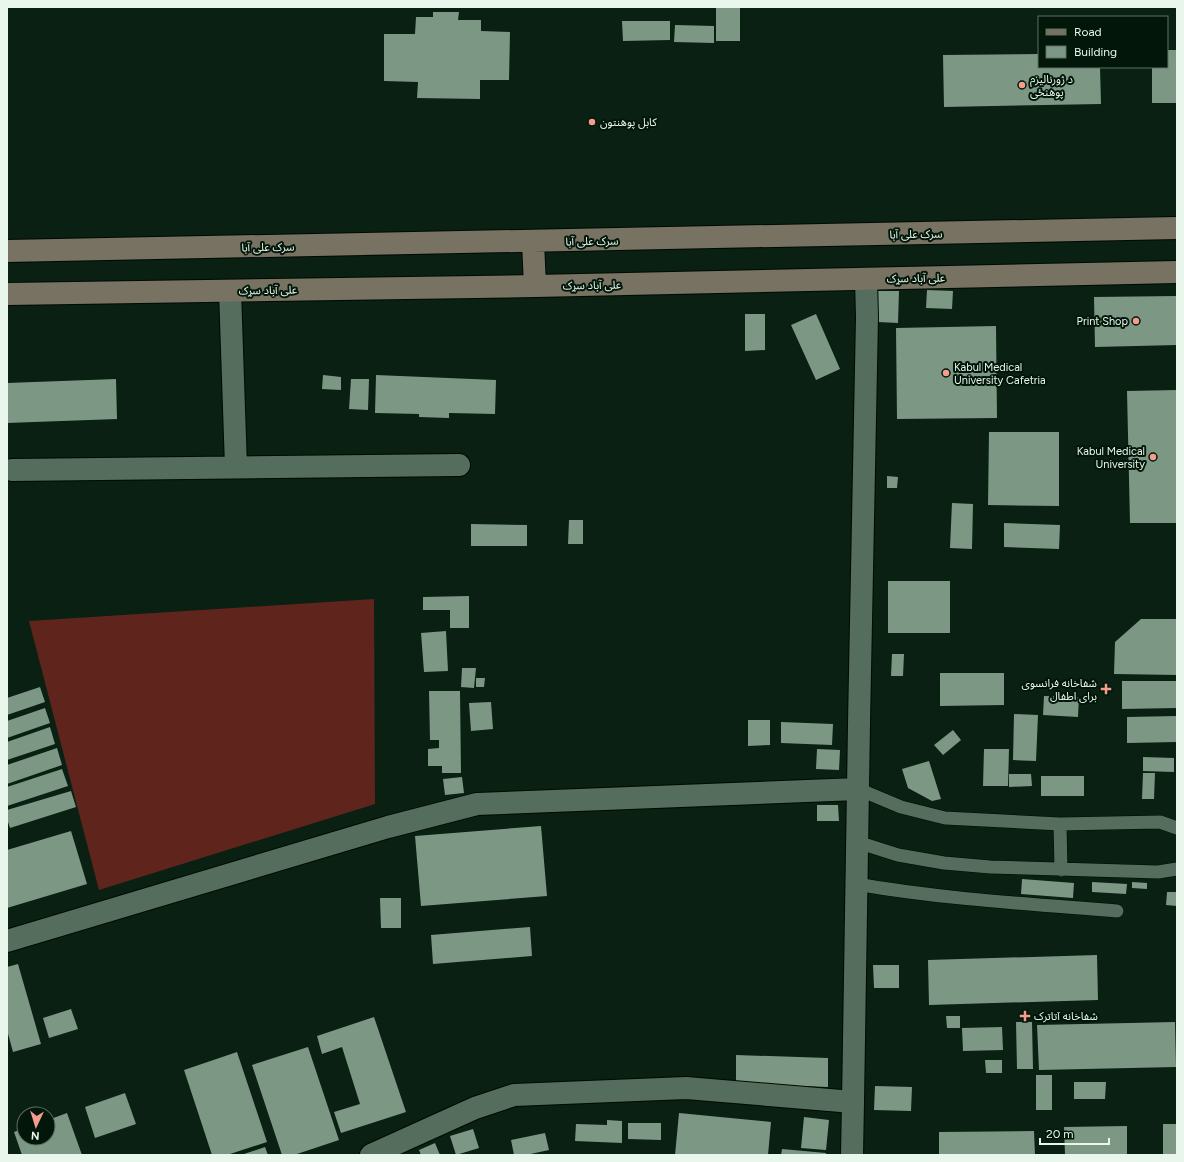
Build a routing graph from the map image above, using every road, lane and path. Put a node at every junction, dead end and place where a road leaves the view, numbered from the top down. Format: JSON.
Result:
{"nodes":[{"id":1,"x":1177,"y":228,"type":"edge"},
{"id":2,"x":534,"y":242,"type":"junction"},
{"id":3,"x":7,"y":251,"type":"edge"},
{"id":4,"x":1177,"y":272,"type":"edge"},
{"id":5,"x":866,"y":279,"type":"junction"},
{"id":6,"x":534,"y":286,"type":"junction"},
{"id":7,"x":230,"y":290,"type":"junction"},
{"id":8,"x":7,"y":294,"type":"edge"},
{"id":9,"x":459,"y":465,"type":"dead end"},
{"id":10,"x":236,"y":467,"type":"junction"},
{"id":11,"x":12,"y":470,"type":"dead end"},
{"id":12,"x":858,"y":789,"type":"junction"},
{"id":13,"x":1060,"y":824,"type":"junction"},
{"id":14,"x":1177,"y":828,"type":"edge"},
{"id":15,"x":857,"y":842,"type":"junction"},
{"id":16,"x":1177,"y":869,"type":"edge"},
{"id":17,"x":1062,"y":870,"type":"junction"},
{"id":18,"x":856,"y":884,"type":"junction"},
{"id":19,"x":1117,"y":911,"type":"dead end"},
{"id":20,"x":7,"y":941,"type":"edge"},
{"id":21,"x":853,"y":1102,"type":"junction"},
{"id":22,"x":371,"y":1155,"type":"edge"},
{"id":23,"x":852,"y":1155,"type":"edge"}],
"edges":[{"from":1,"to":2,"type":"street","name":"سرک علی آبا"},
{"from":2,"to":3,"type":"street","name":"سرک علی آبا"},
{"from":2,"to":6,"type":"street"},
{"from":4,"to":5,"type":"street","name":"علی آباد سړک"},
{"from":5,"to":6,"type":"street","name":"علی آباد سړک"},
{"from":5,"to":12,"type":"street"},
{"from":6,"to":7,"type":"street","name":"علی آباد سړک"},
{"from":7,"to":8,"type":"street","name":"علی آباد سړک"},
{"from":7,"to":10,"type":"street"},
{"from":9,"to":10,"type":"street"},
{"from":10,"to":11,"type":"street"},
{"from":12,"to":13,"type":"lane"},
{"from":12,"to":15,"type":"street"},
{"from":12,"to":20,"type":"street"},
{"from":13,"to":14,"type":"lane"},
{"from":13,"to":17,"type":"lane"},
{"from":15,"to":17,"type":"lane"},
{"from":15,"to":18,"type":"street"},
{"from":16,"to":17,"type":"lane"},
{"from":18,"to":19,"type":"lane"},
{"from":18,"to":21,"type":"street"},
{"from":21,"to":22,"type":"street"},
{"from":21,"to":23,"type":"street"}]}
